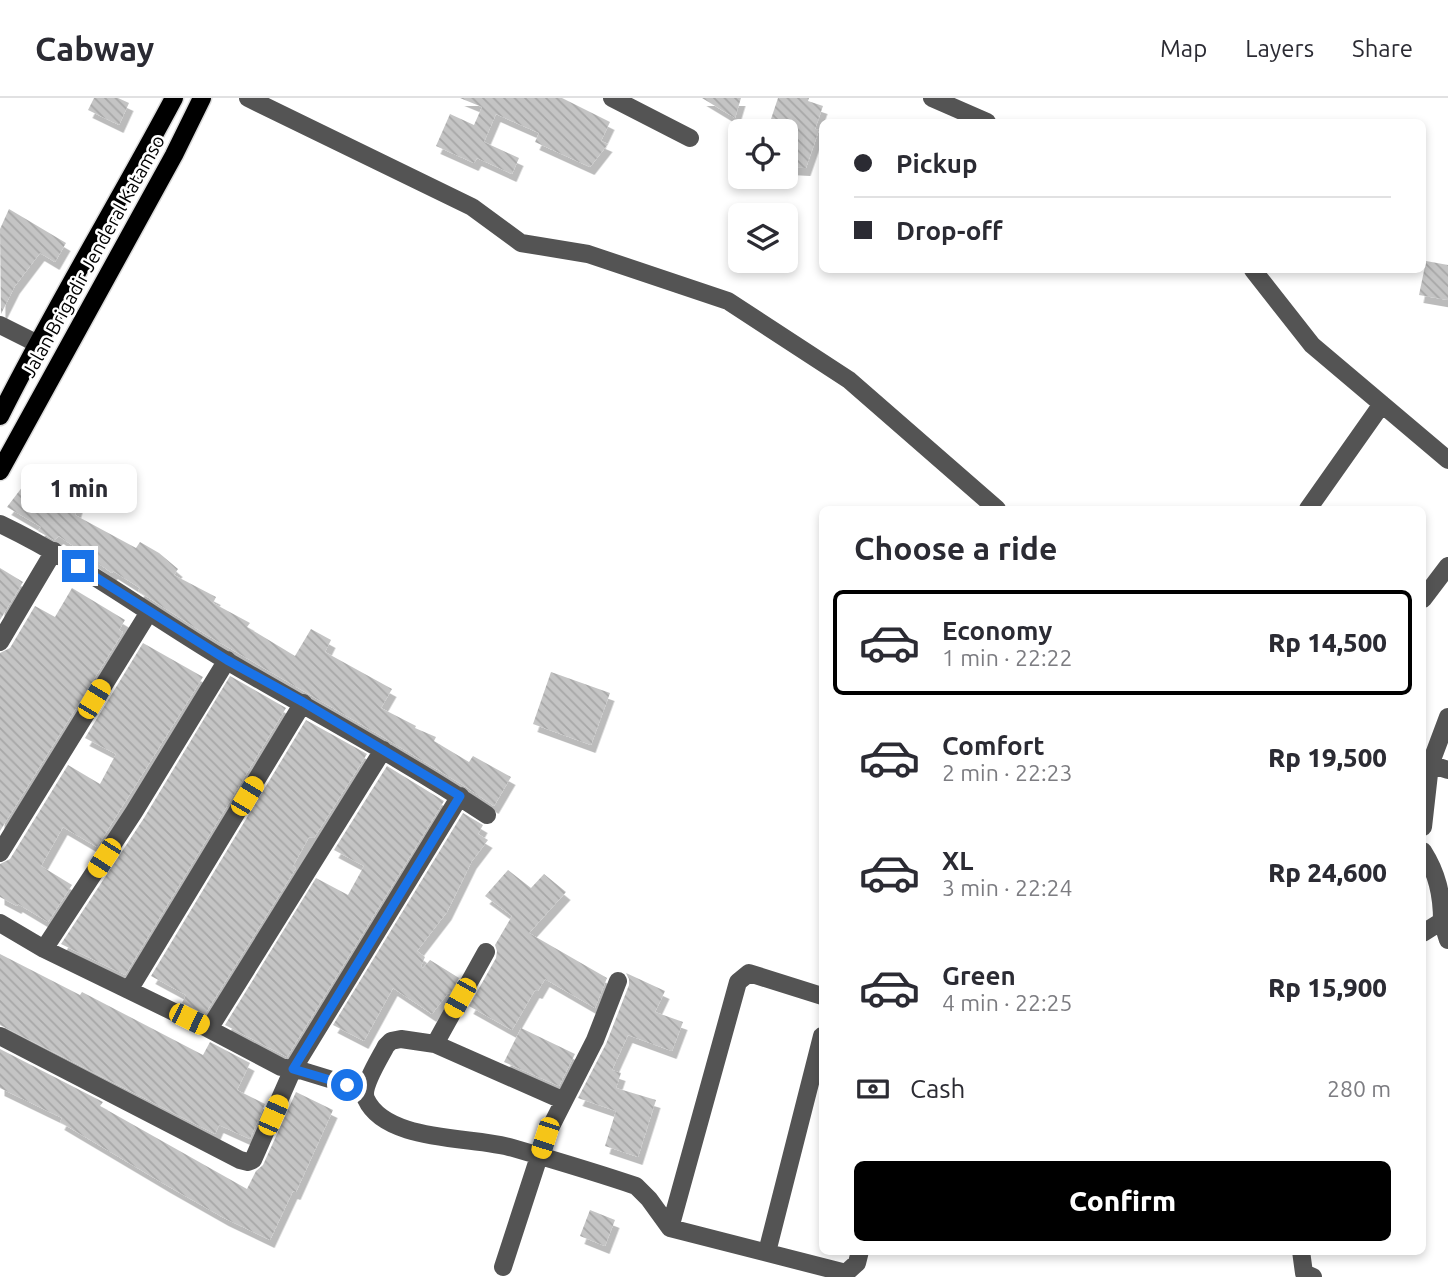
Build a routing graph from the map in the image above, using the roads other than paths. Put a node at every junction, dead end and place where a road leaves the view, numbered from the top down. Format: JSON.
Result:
{"nodes":[{"id":1,"x":174,"y":98,"type":"edge"},
{"id":2,"x":202,"y":98,"type":"edge"},
{"id":3,"x":248,"y":98,"type":"edge"},
{"id":4,"x":612,"y":98,"type":"edge"},
{"id":5,"x":932,"y":98,"type":"edge"},
{"id":6,"x":980,"y":119,"type":"edge"},
{"id":7,"x":690,"y":138,"type":"dead end"},
{"id":8,"x":1255,"y":273,"type":"edge"},
{"id":9,"x":0,"y":325,"type":"edge"},
{"id":10,"x":36,"y":343,"type":"junction"},
{"id":11,"x":1382,"y":404,"type":"junction"},
{"id":12,"x":0,"y":416,"type":"edge"},
{"id":13,"x":1448,"y":460,"type":"edge"},
{"id":14,"x":0,"y":471,"type":"edge"},
{"id":15,"x":994,"y":506,"type":"edge"},
{"id":16,"x":1310,"y":506,"type":"edge"},
{"id":17,"x":0,"y":524,"type":"edge"},
{"id":18,"x":54,"y":551,"type":"junction"},
{"id":19,"x":1448,"y":566,"type":"edge"},
{"id":20,"x":1426,"y":595,"type":"edge"},
{"id":21,"x":149,"y":612,"type":"junction"},
{"id":22,"x":0,"y":642,"type":"edge"},
{"id":23,"x":227,"y":660,"type":"junction"},
{"id":24,"x":303,"y":702,"type":"junction"},
{"id":25,"x":1448,"y":717,"type":"edge"},
{"id":26,"x":383,"y":750,"type":"junction"},
{"id":27,"x":1426,"y":764,"type":"edge"},
{"id":28,"x":1448,"y":770,"type":"edge"},
{"id":29,"x":460,"y":796,"type":"junction"},
{"id":30,"x":487,"y":815,"type":"dead end"},
{"id":31,"x":0,"y":853,"type":"edge"},
{"id":32,"x":1426,"y":856,"type":"edge"},
{"id":33,"x":1442,"y":921,"type":"junction"},
{"id":34,"x":0,"y":923,"type":"edge"},
{"id":35,"x":1426,"y":931,"type":"edge"},
{"id":36,"x":1448,"y":940,"type":"edge"},
{"id":37,"x":44,"y":948,"type":"junction"},
{"id":38,"x":486,"y":952,"type":"dead end"},
{"id":39,"x":618,"y":981,"type":"dead end"},
{"id":40,"x":129,"y":990,"type":"junction"},
{"id":41,"x":819,"y":995,"type":"edge"},
{"id":42,"x":209,"y":1029,"type":"junction"},
{"id":43,"x":0,"y":1037,"type":"edge"},
{"id":44,"x":435,"y":1044,"type":"junction"},
{"id":45,"x":819,"y":1048,"type":"edge"},
{"id":46,"x":293,"y":1069,"type":"junction"},
{"id":47,"x":365,"y":1090,"type":"junction"},
{"id":48,"x":562,"y":1100,"type":"junction"},
{"id":49,"x":539,"y":1157,"type":"junction"},
{"id":50,"x":670,"y":1228,"type":"junction"},
{"id":51,"x":767,"y":1252,"type":"junction"},
{"id":52,"x":859,"y":1255,"type":"edge"},
{"id":53,"x":1302,"y":1255,"type":"edge"},
{"id":54,"x":503,"y":1267,"type":"dead end"},
{"id":55,"x":1313,"y":1277,"type":"edge"}],
"edges":[{"from":1,"to":10,"type":"main road","name":"Jalan Brigadir Jenderal Katamso"},
{"from":2,"to":14,"type":"main road","name":"Jalan Brigadir Jenderal Katamso"},
{"from":3,"to":15,"type":"street"},
{"from":4,"to":7,"type":"street"},
{"from":5,"to":6,"type":"street"},
{"from":8,"to":11,"type":"street"},
{"from":9,"to":10,"type":"street"},
{"from":10,"to":12,"type":"main road","name":"Jalan Brigadir Jenderal Katamso"},
{"from":11,"to":13,"type":"street"},
{"from":11,"to":16,"type":"street"},
{"from":17,"to":18,"type":"street"},
{"from":18,"to":21,"type":"street"},
{"from":18,"to":22,"type":"street"},
{"from":19,"to":20,"type":"street"},
{"from":21,"to":23,"type":"street"},
{"from":21,"to":31,"type":"street"},
{"from":23,"to":24,"type":"street"},
{"from":23,"to":37,"type":"street"},
{"from":24,"to":26,"type":"street"},
{"from":24,"to":40,"type":"street"},
{"from":25,"to":27,"type":"street"},
{"from":26,"to":29,"type":"street"},
{"from":26,"to":42,"type":"street"},
{"from":27,"to":28,"type":"street"},
{"from":29,"to":30,"type":"street"},
{"from":29,"to":46,"type":"street"},
{"from":32,"to":33,"type":"street"},
{"from":33,"to":35,"type":"street"},
{"from":33,"to":36,"type":"street"},
{"from":34,"to":37,"type":"street"},
{"from":37,"to":40,"type":"street"},
{"from":38,"to":44,"type":"street"},
{"from":39,"to":48,"type":"street"},
{"from":40,"to":42,"type":"street"},
{"from":41,"to":50,"type":"street"},
{"from":42,"to":46,"type":"street"},
{"from":43,"to":46,"type":"street"},
{"from":44,"to":47,"type":"street"},
{"from":44,"to":48,"type":"street"},
{"from":45,"to":51,"type":"street"},
{"from":46,"to":47,"type":"street"},
{"from":47,"to":49,"type":"street"},
{"from":48,"to":49,"type":"street"},
{"from":49,"to":50,"type":"street"},
{"from":49,"to":54,"type":"street"},
{"from":50,"to":51,"type":"street"},
{"from":51,"to":52,"type":"street"},
{"from":53,"to":55,"type":"street"}]}
